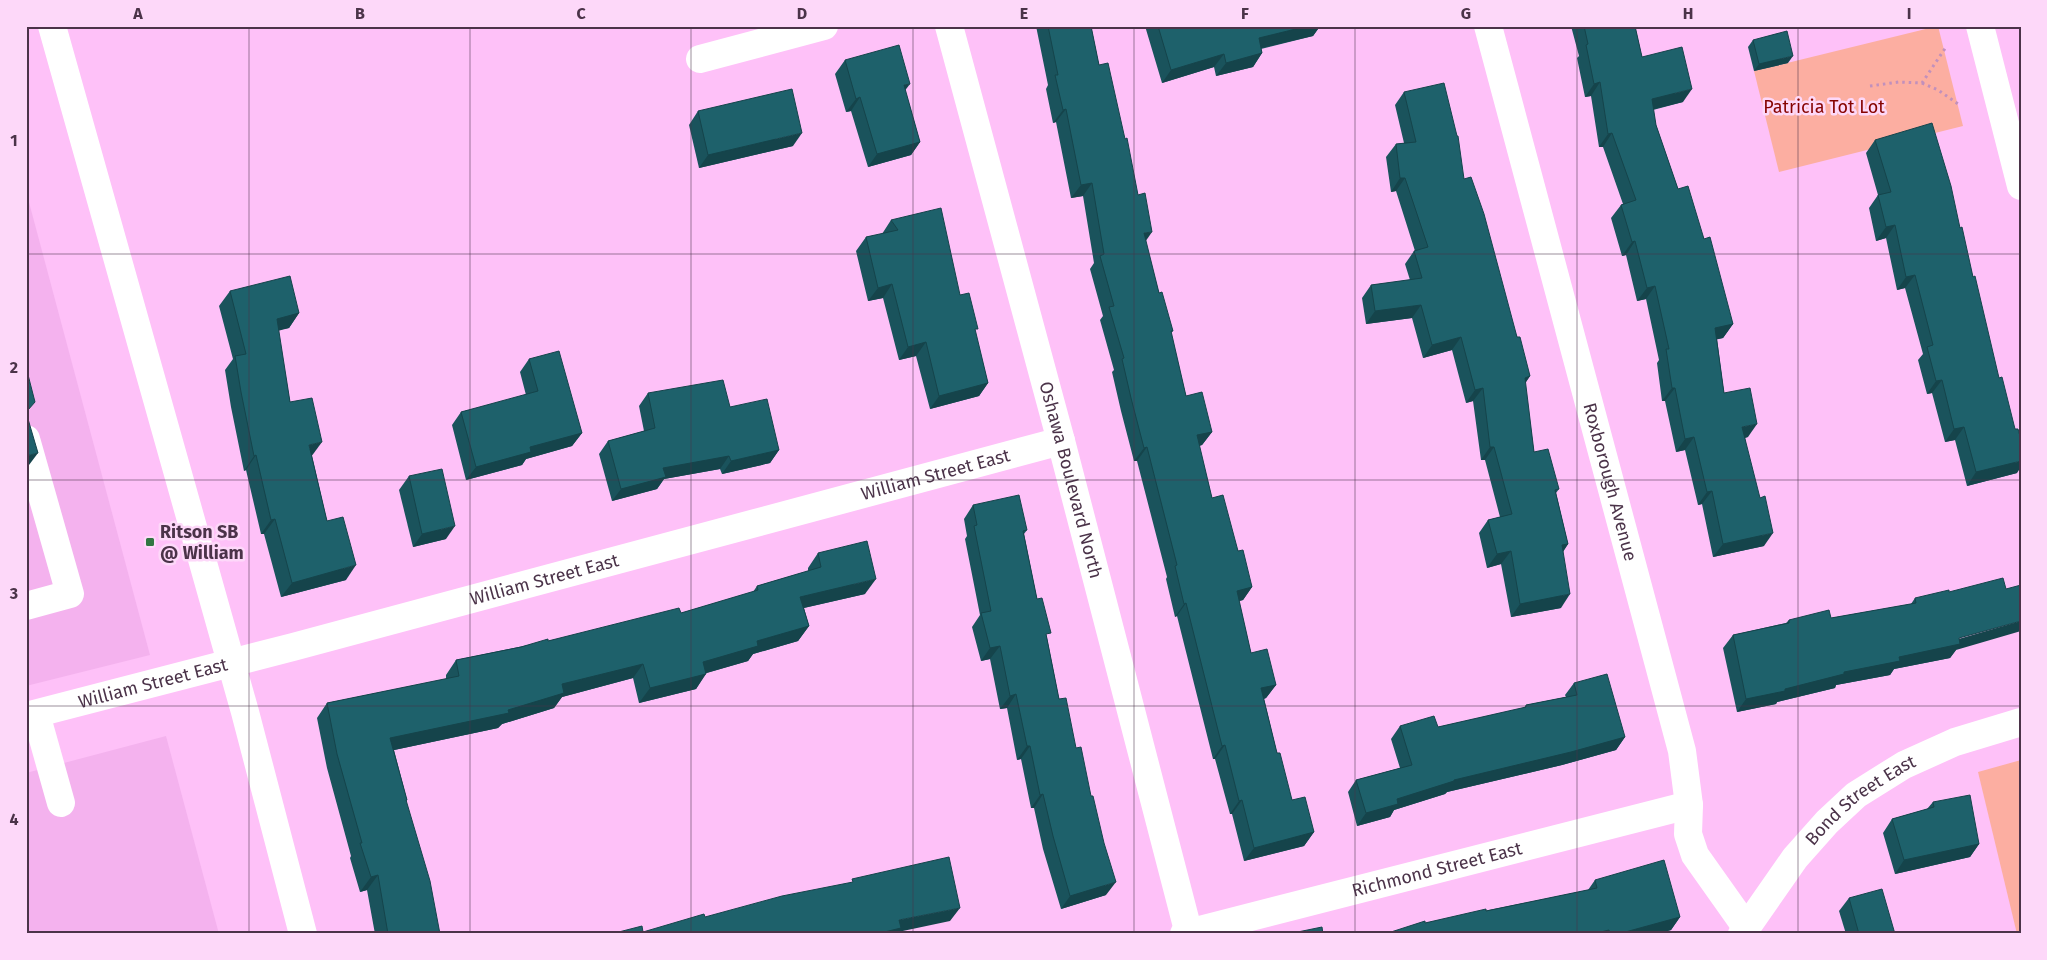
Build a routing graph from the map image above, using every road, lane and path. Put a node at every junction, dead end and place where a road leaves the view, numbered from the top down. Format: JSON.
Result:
{"nodes":[{"id":1,"x":52,"y":26,"type":"edge"},
{"id":2,"x":824,"y":26,"type":"edge"},
{"id":3,"x":949,"y":26,"type":"edge"},
{"id":4,"x":1488,"y":26,"type":"edge"},
{"id":5,"x":1980,"y":26,"type":"edge"},
{"id":6,"x":1946,"y":47,"type":"dead end"},
{"id":7,"x":700,"y":59,"type":"dead end"},
{"id":8,"x":1922,"y":83,"type":"junction"},
{"id":9,"x":1870,"y":86,"type":"dead end"},
{"id":10,"x":1961,"y":106,"type":"dead end"},
{"id":11,"x":2021,"y":186,"type":"edge"},
{"id":12,"x":26,"y":439,"type":"edge"},
{"id":13,"x":1061,"y":440,"type":"junction"},
{"id":14,"x":26,"y":605,"type":"edge"},
{"id":15,"x":231,"y":663,"type":"junction"},
{"id":16,"x":31,"y":715,"type":"edge"},
{"id":17,"x":2021,"y":722,"type":"edge"},
{"id":18,"x":61,"y":803,"type":"dead end"},
{"id":19,"x":1689,"y":805,"type":"junction"},
{"id":20,"x":1744,"y":930,"type":"edge"},
{"id":21,"x":1187,"y":933,"type":"edge"},
{"id":22,"x":303,"y":934,"type":"edge"}],
"edges":[{"from":1,"to":15,"type":"street"},
{"from":2,"to":7,"type":"street"},
{"from":3,"to":13,"type":"street","name":"Oshawa Boulevard North"},
{"from":4,"to":19,"type":"street","name":"Roxborough Avenue"},
{"from":5,"to":11,"type":"street"},
{"from":6,"to":8,"type":"path"},
{"from":8,"to":9,"type":"path"},
{"from":8,"to":10,"type":"path"},
{"from":12,"to":14,"type":"street"},
{"from":13,"to":15,"type":"street","name":"William Street East"},
{"from":13,"to":21,"type":"street","name":"Oshawa Boulevard North"},
{"from":15,"to":16,"type":"street","name":"William Street East"},
{"from":15,"to":22,"type":"street"},
{"from":16,"to":18,"type":"street"},
{"from":17,"to":20,"type":"street","name":"Bond Street East"},
{"from":19,"to":20,"type":"street","name":"Roxborough Avenue"},
{"from":19,"to":21,"type":"street","name":"Richmond Street East"}]}
